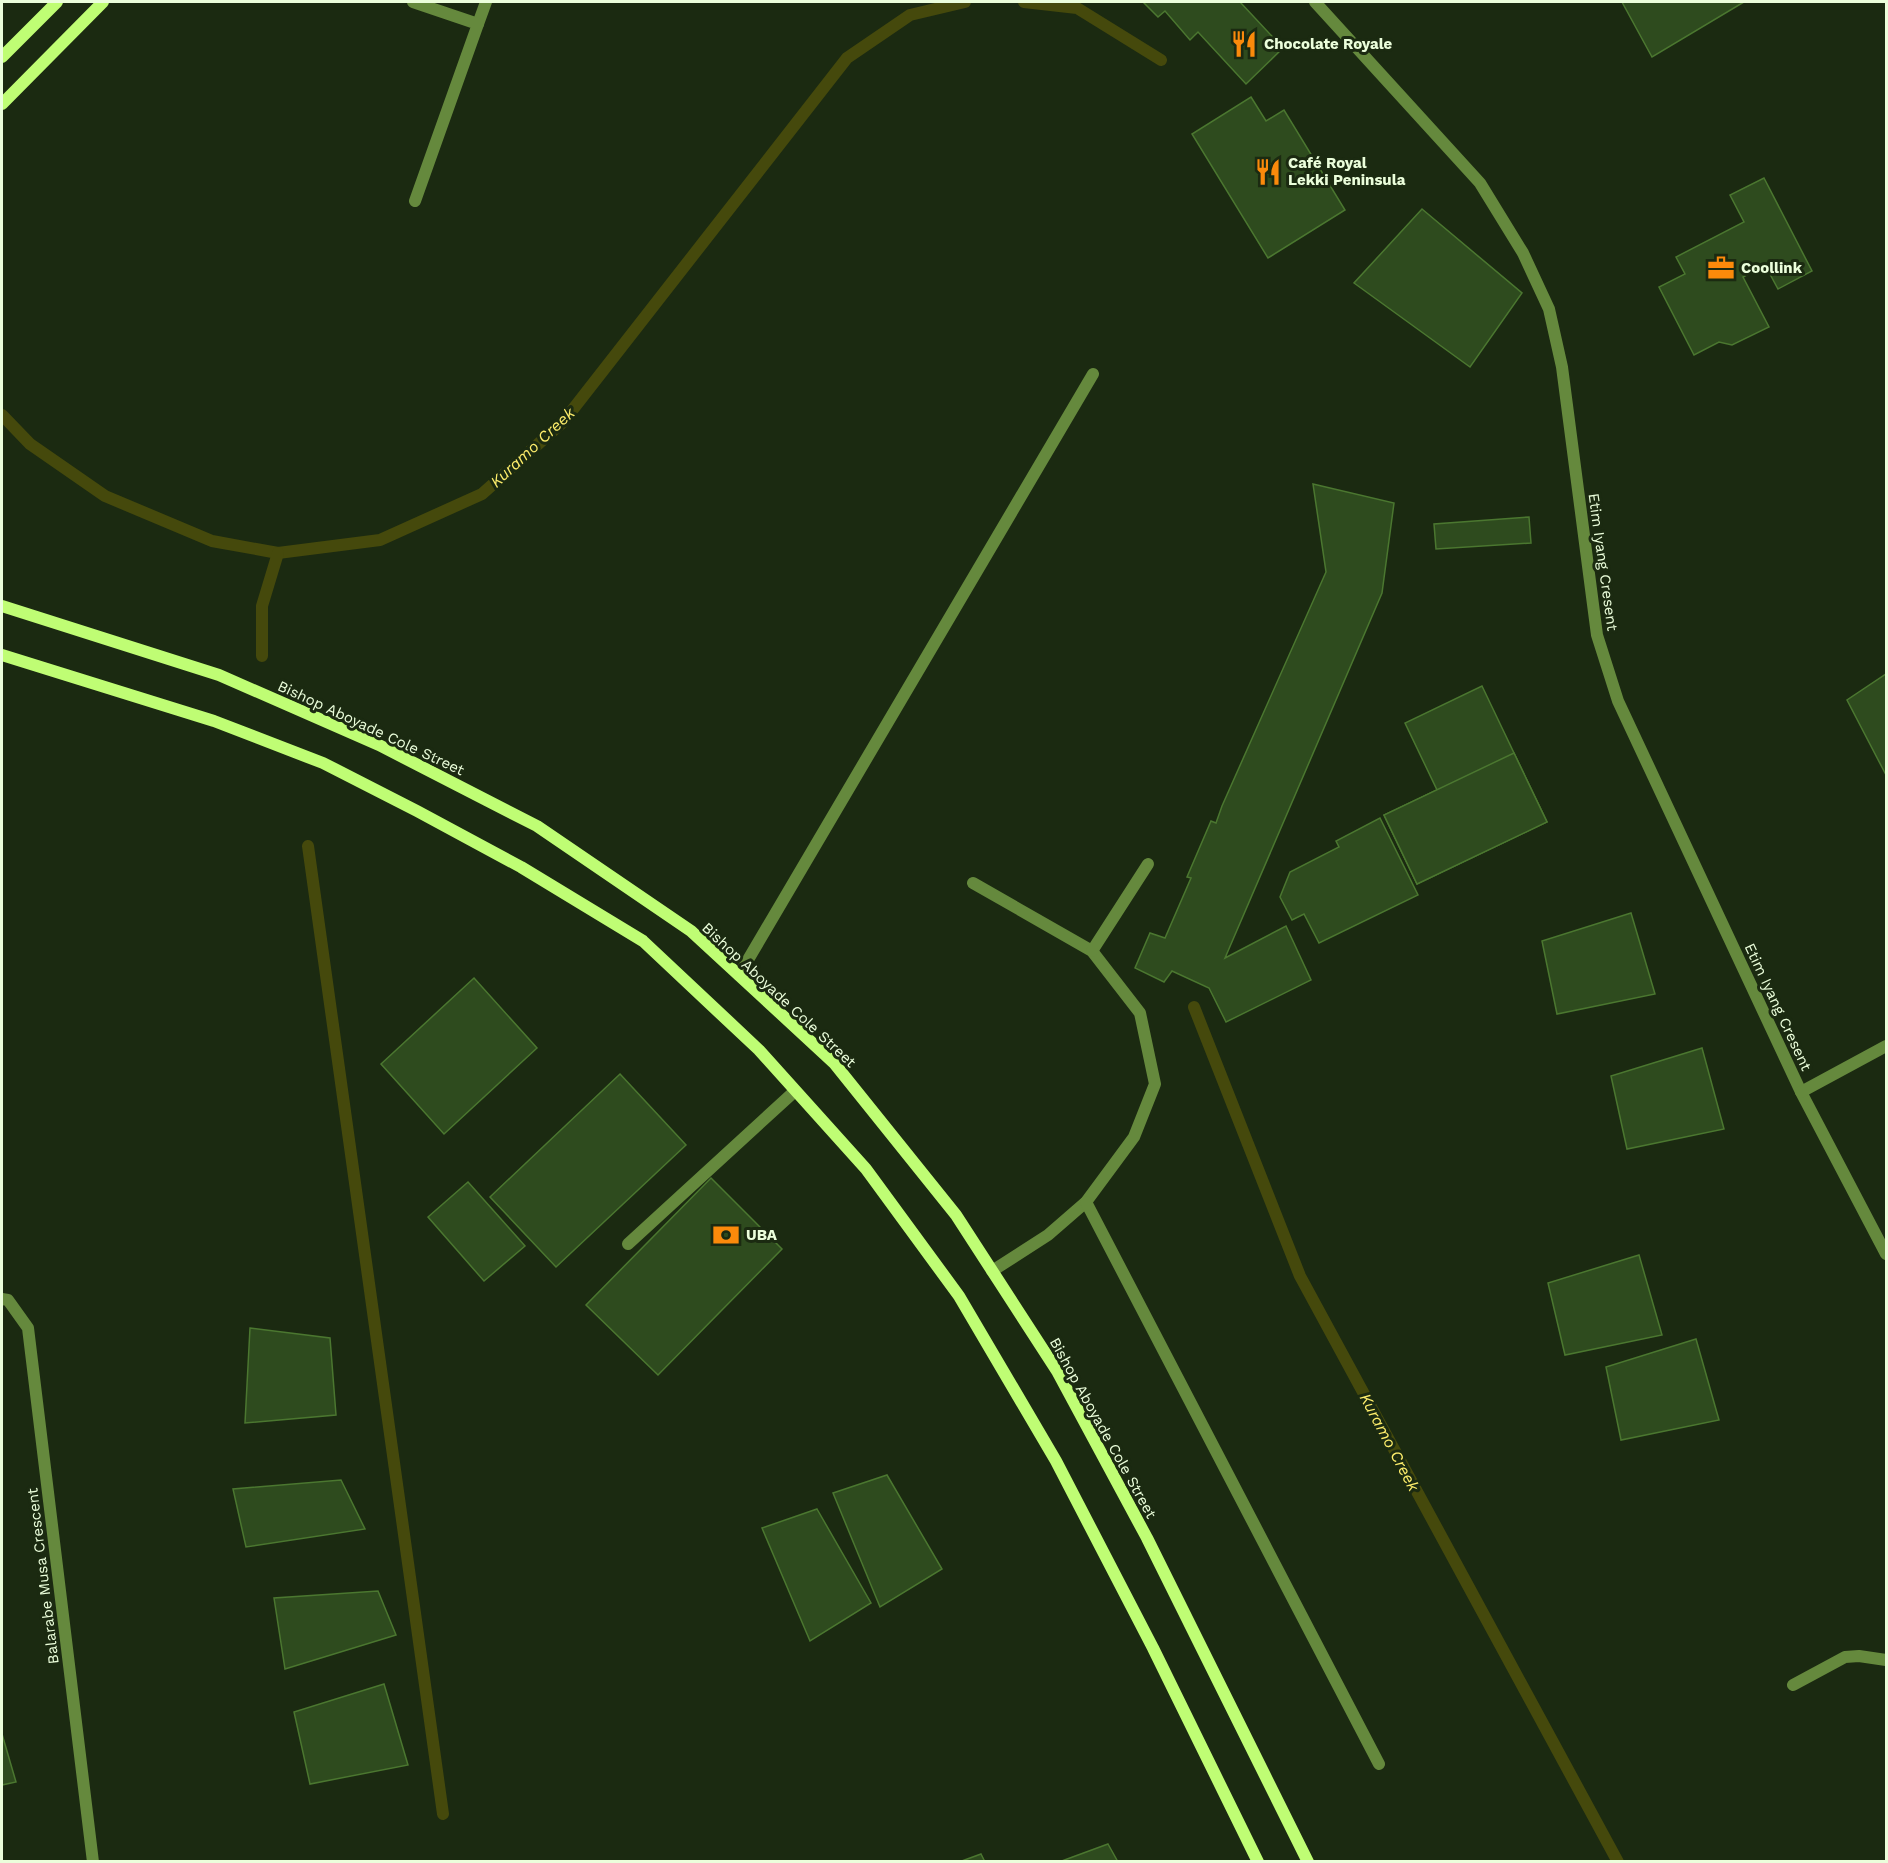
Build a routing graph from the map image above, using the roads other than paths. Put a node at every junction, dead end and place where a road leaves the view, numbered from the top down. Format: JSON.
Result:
{"nodes":[{"id":1,"x":57,"y":2,"type":"edge"},
{"id":2,"x":103,"y":2,"type":"edge"},
{"id":3,"x":413,"y":2,"type":"edge"},
{"id":4,"x":486,"y":2,"type":"edge"},
{"id":5,"x":1315,"y":2,"type":"edge"},
{"id":6,"x":478,"y":24,"type":"junction"},
{"id":7,"x":2,"y":57,"type":"edge"},
{"id":8,"x":2,"y":104,"type":"edge"},
{"id":9,"x":415,"y":201,"type":"dead end"},
{"id":10,"x":1093,"y":374,"type":"dead end"},
{"id":11,"x":2,"y":606,"type":"edge"},
{"id":12,"x":2,"y":656,"type":"edge"},
{"id":13,"x":1148,"y":864,"type":"dead end"},
{"id":14,"x":973,"y":883,"type":"dead end"},
{"id":15,"x":1092,"y":951,"type":"junction"},
{"id":16,"x":738,"y":975,"type":"junction"},
{"id":17,"x":1887,"y":1046,"type":"edge"},
{"id":18,"x":795,"y":1091,"type":"junction"},
{"id":19,"x":1802,"y":1092,"type":"junction"},
{"id":20,"x":1086,"y":1202,"type":"junction"},
{"id":21,"x":628,"y":1244,"type":"dead end"},
{"id":22,"x":1887,"y":1254,"type":"edge"},
{"id":23,"x":992,"y":1271,"type":"junction"},
{"id":24,"x":2,"y":1299,"type":"edge"},
{"id":25,"x":1887,"y":1659,"type":"edge"},
{"id":26,"x":1793,"y":1685,"type":"dead end"},
{"id":27,"x":1379,"y":1764,"type":"dead end"},
{"id":28,"x":93,"y":1862,"type":"edge"},
{"id":29,"x":1258,"y":1862,"type":"edge"},
{"id":30,"x":1308,"y":1862,"type":"edge"}],
"edges":[{"from":1,"to":7,"type":"street"},
{"from":2,"to":8,"type":"street"},
{"from":3,"to":6,"type":"street"},
{"from":4,"to":6,"type":"street"},
{"from":5,"to":19,"type":"street","name":"Etim Iyang Cresent"},
{"from":6,"to":9,"type":"street"},
{"from":10,"to":16,"type":"street"},
{"from":11,"to":16,"type":"street","name":"Bishop Aboyade Cole Street"},
{"from":12,"to":18,"type":"street"},
{"from":13,"to":15,"type":"street"},
{"from":14,"to":15,"type":"street"},
{"from":15,"to":20,"type":"street"},
{"from":16,"to":23,"type":"street","name":"Bishop Aboyade Cole Street"},
{"from":17,"to":19,"type":"street"},
{"from":18,"to":21,"type":"street"},
{"from":18,"to":29,"type":"street"},
{"from":19,"to":22,"type":"street","name":"Etim Iyang Cresent"},
{"from":20,"to":23,"type":"street"},
{"from":20,"to":27,"type":"street"},
{"from":23,"to":30,"type":"street","name":"Bishop Aboyade Cole Street"},
{"from":24,"to":28,"type":"street","name":"Balarabe Musa Crescent"},
{"from":25,"to":26,"type":"street"}]}
